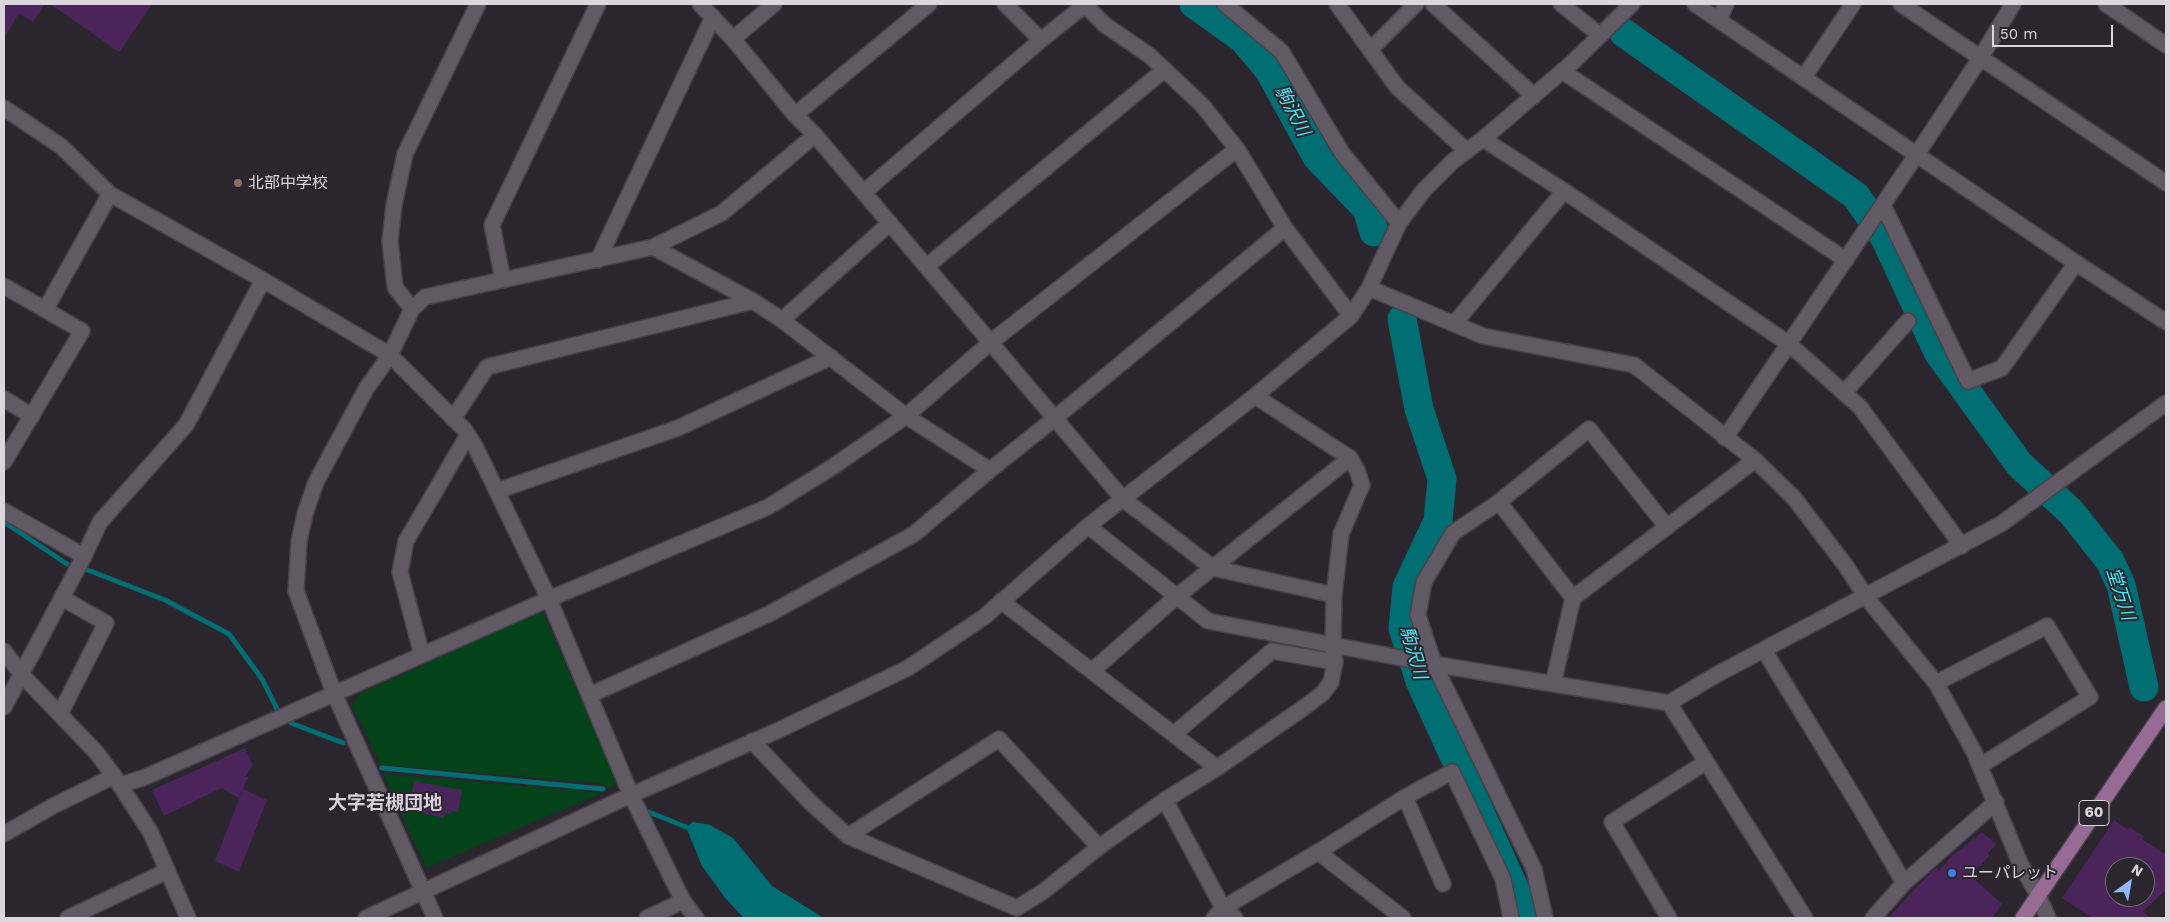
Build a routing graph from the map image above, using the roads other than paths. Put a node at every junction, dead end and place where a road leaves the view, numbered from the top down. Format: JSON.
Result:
{"nodes":[{"id":1,"x":478,"y":4,"type":"edge"},
{"id":2,"x":598,"y":4,"type":"edge"},
{"id":3,"x":700,"y":4,"type":"edge"},
{"id":4,"x":774,"y":4,"type":"edge"},
{"id":5,"x":930,"y":4,"type":"edge"},
{"id":6,"x":1005,"y":4,"type":"edge"},
{"id":7,"x":1225,"y":4,"type":"edge"},
{"id":8,"x":1337,"y":4,"type":"edge"},
{"id":9,"x":1416,"y":4,"type":"edge"},
{"id":10,"x":1433,"y":4,"type":"edge"},
{"id":11,"x":1561,"y":4,"type":"edge"},
{"id":12,"x":1632,"y":4,"type":"edge"},
{"id":13,"x":1695,"y":4,"type":"edge"},
{"id":14,"x":1726,"y":4,"type":"edge"},
{"id":15,"x":1853,"y":4,"type":"edge"},
{"id":16,"x":1901,"y":4,"type":"edge"},
{"id":17,"x":2014,"y":4,"type":"edge"},
{"id":18,"x":2106,"y":4,"type":"edge"},
{"id":19,"x":713,"y":17,"type":"junction"},
{"id":20,"x":1720,"y":20,"type":"junction"},
{"id":21,"x":1600,"y":35,"type":"junction"},
{"id":22,"x":733,"y":39,"type":"junction"},
{"id":23,"x":1041,"y":40,"type":"junction"},
{"id":24,"x":2166,"y":45,"type":"edge"},
{"id":25,"x":1370,"y":50,"type":"junction"},
{"id":26,"x":1981,"y":57,"type":"junction"},
{"id":27,"x":1164,"y":70,"type":"junction"},
{"id":28,"x":1562,"y":71,"type":"junction"},
{"id":29,"x":1804,"y":77,"type":"junction"},
{"id":30,"x":1534,"y":96,"type":"junction"},
{"id":31,"x":4,"y":108,"type":"edge"},
{"id":32,"x":795,"y":115,"type":"junction"},
{"id":33,"x":815,"y":135,"type":"junction"},
{"id":34,"x":1483,"y":139,"type":"junction"},
{"id":35,"x":1237,"y":149,"type":"junction"},
{"id":36,"x":1467,"y":152,"type":"junction"},
{"id":37,"x":1917,"y":154,"type":"junction"},
{"id":38,"x":2166,"y":183,"type":"edge"},
{"id":39,"x":1564,"y":191,"type":"junction"},
{"id":40,"x":864,"y":192,"type":"junction"},
{"id":41,"x":110,"y":194,"type":"junction"},
{"id":42,"x":1883,"y":204,"type":"junction"},
{"id":43,"x":890,"y":223,"type":"junction"},
{"id":44,"x":1399,"y":223,"type":"junction"},
{"id":45,"x":1285,"y":228,"type":"junction"},
{"id":46,"x":653,"y":247,"type":"junction"},
{"id":47,"x":598,"y":260,"type":"junction"},
{"id":48,"x":1846,"y":260,"type":"junction"},
{"id":49,"x":2076,"y":263,"type":"junction"},
{"id":50,"x":927,"y":266,"type":"junction"},
{"id":51,"x":262,"y":280,"type":"junction"},
{"id":52,"x":502,"y":280,"type":"junction"},
{"id":53,"x":4,"y":286,"type":"edge"},
{"id":54,"x":1369,"y":288,"type":"junction"},
{"id":55,"x":753,"y":301,"type":"junction"},
{"id":56,"x":412,"y":309,"type":"junction"},
{"id":57,"x":45,"y":310,"type":"junction"},
{"id":58,"x":2164,"y":314,"type":"edge"},
{"id":59,"x":1351,"y":316,"type":"junction"},
{"id":60,"x":782,"y":320,"type":"junction"},
{"id":61,"x":1908,"y":321,"type":"dead end"},
{"id":62,"x":1454,"y":324,"type":"junction"},
{"id":63,"x":991,"y":342,"type":"junction"},
{"id":64,"x":1789,"y":344,"type":"junction"},
{"id":65,"x":390,"y":355,"type":"junction"},
{"id":66,"x":831,"y":357,"type":"junction"},
{"id":67,"x":1844,"y":393,"type":"junction"},
{"id":68,"x":1255,"y":396,"type":"junction"},
{"id":69,"x":4,"y":399,"type":"edge"},
{"id":70,"x":2166,"y":403,"type":"edge"},
{"id":71,"x":32,"y":416,"type":"junction"},
{"id":72,"x":906,"y":416,"type":"junction"},
{"id":73,"x":1055,"y":418,"type":"junction"},
{"id":74,"x":454,"y":419,"type":"junction"},
{"id":75,"x":468,"y":435,"type":"junction"},
{"id":76,"x":1725,"y":438,"type":"junction"},
{"id":77,"x":1350,"y":458,"type":"junction"},
{"id":78,"x":1755,"y":460,"type":"junction"},
{"id":79,"x":4,"y":462,"type":"edge"},
{"id":80,"x":990,"y":470,"type":"junction"},
{"id":81,"x":497,"y":491,"type":"junction"},
{"id":82,"x":1123,"y":499,"type":"junction"},
{"id":83,"x":1499,"y":502,"type":"junction"},
{"id":84,"x":4,"y":512,"type":"edge"},
{"id":85,"x":1088,"y":526,"type":"junction"},
{"id":86,"x":1666,"y":527,"type":"junction"},
{"id":87,"x":1962,"y":546,"type":"junction"},
{"id":88,"x":84,"y":556,"type":"junction"},
{"id":89,"x":1213,"y":568,"type":"junction"},
{"id":90,"x":1334,"y":595,"type":"junction"},
{"id":91,"x":1176,"y":597,"type":"junction"},
{"id":92,"x":1866,"y":597,"type":"junction"},
{"id":93,"x":62,"y":598,"type":"junction"},
{"id":94,"x":549,"y":598,"type":"junction"},
{"id":95,"x":1573,"y":598,"type":"junction"},
{"id":96,"x":1001,"y":601,"type":"junction"},
{"id":97,"x":1333,"y":646,"type":"junction"},
{"id":98,"x":1764,"y":650,"type":"junction"},
{"id":99,"x":4,"y":651,"type":"edge"},
{"id":100,"x":422,"y":655,"type":"junction"},
{"id":101,"x":1335,"y":662,"type":"junction"},
{"id":102,"x":1431,"y":664,"type":"junction"},
{"id":103,"x":1092,"y":671,"type":"junction"},
{"id":104,"x":22,"y":675,"type":"junction"},
{"id":105,"x":1936,"y":683,"type":"junction"},
{"id":106,"x":1553,"y":684,"type":"junction"},
{"id":107,"x":334,"y":694,"type":"junction"},
{"id":108,"x":590,"y":695,"type":"junction"},
{"id":109,"x":1669,"y":703,"type":"junction"},
{"id":110,"x":4,"y":707,"type":"edge"},
{"id":111,"x":2166,"y":708,"type":"edge"},
{"id":112,"x":60,"y":714,"type":"junction"},
{"id":113,"x":1174,"y":734,"type":"junction"},
{"id":114,"x":752,"y":741,"type":"junction"},
{"id":115,"x":1706,"y":762,"type":"junction"},
{"id":116,"x":1980,"y":766,"type":"junction"},
{"id":117,"x":1218,"y":768,"type":"junction"},
{"id":118,"x":117,"y":780,"type":"junction"},
{"id":119,"x":630,"y":795,"type":"junction"},
{"id":120,"x":1405,"y":797,"type":"junction"},
{"id":121,"x":1165,"y":800,"type":"junction"},
{"id":122,"x":1996,"y":802,"type":"junction"},
{"id":123,"x":4,"y":834,"type":"edge"},
{"id":124,"x":848,"y":836,"type":"junction"},
{"id":125,"x":1099,"y":847,"type":"junction"},
{"id":126,"x":1318,"y":852,"type":"junction"},
{"id":127,"x":167,"y":871,"type":"junction"},
{"id":128,"x":1904,"y":883,"type":"junction"},
{"id":129,"x":1443,"y":884,"type":"dead end"},
{"id":130,"x":423,"y":892,"type":"junction"},
{"id":131,"x":2038,"y":895,"type":"junction"},
{"id":132,"x":683,"y":902,"type":"junction"},
{"id":133,"x":1224,"y":915,"type":"edge"},
{"id":134,"x":68,"y":918,"type":"edge"},
{"id":135,"x":188,"y":918,"type":"edge"},
{"id":136,"x":366,"y":918,"type":"edge"},
{"id":137,"x":435,"y":918,"type":"edge"},
{"id":138,"x":648,"y":918,"type":"edge"},
{"id":139,"x":696,"y":918,"type":"edge"},
{"id":140,"x":1403,"y":918,"type":"edge"},
{"id":141,"x":1511,"y":918,"type":"edge"},
{"id":142,"x":1545,"y":918,"type":"edge"},
{"id":143,"x":1670,"y":918,"type":"edge"},
{"id":144,"x":1805,"y":918,"type":"edge"},
{"id":145,"x":1873,"y":918,"type":"edge"},
{"id":146,"x":2023,"y":918,"type":"edge"},
{"id":147,"x":2048,"y":918,"type":"edge"}],
"edges":[{"from":1,"to":56,"type":"street"},
{"from":2,"to":52,"type":"street"},
{"from":3,"to":19,"type":"street"},
{"from":4,"to":22,"type":"street"},
{"from":5,"to":32,"type":"street"},
{"from":6,"to":23,"type":"street"},
{"from":7,"to":44,"type":"street"},
{"from":8,"to":25,"type":"street"},
{"from":9,"to":25,"type":"street"},
{"from":10,"to":30,"type":"street"},
{"from":11,"to":21,"type":"street"},
{"from":12,"to":21,"type":"street"},
{"from":13,"to":20,"type":"street"},
{"from":14,"to":20,"type":"street"},
{"from":15,"to":29,"type":"street"},
{"from":16,"to":26,"type":"street"},
{"from":17,"to":26,"type":"street"},
{"from":18,"to":24,"type":"street"},
{"from":19,"to":22,"type":"street"},
{"from":19,"to":47,"type":"street"},
{"from":20,"to":29,"type":"street"},
{"from":21,"to":28,"type":"street"},
{"from":22,"to":32,"type":"street"},
{"from":23,"to":27,"type":"street"},
{"from":23,"to":40,"type":"street"},
{"from":25,"to":36,"type":"street"},
{"from":26,"to":37,"type":"street"},
{"from":26,"to":38,"type":"street"},
{"from":27,"to":35,"type":"street"},
{"from":27,"to":50,"type":"street"},
{"from":28,"to":30,"type":"street"},
{"from":28,"to":48,"type":"street"},
{"from":29,"to":37,"type":"street"},
{"from":30,"to":34,"type":"street"},
{"from":31,"to":41,"type":"street"},
{"from":32,"to":33,"type":"street"},
{"from":33,"to":40,"type":"street"},
{"from":33,"to":46,"type":"street"},
{"from":34,"to":36,"type":"street"},
{"from":34,"to":39,"type":"street"},
{"from":35,"to":45,"type":"street"},
{"from":35,"to":63,"type":"street"},
{"from":36,"to":44,"type":"street"},
{"from":37,"to":42,"type":"street"},
{"from":37,"to":49,"type":"street"},
{"from":39,"to":62,"type":"street"},
{"from":39,"to":64,"type":"street"},
{"from":40,"to":43,"type":"street"},
{"from":41,"to":51,"type":"street"},
{"from":41,"to":57,"type":"street"},
{"from":42,"to":48,"type":"street"},
{"from":42,"to":49,"type":"street"},
{"from":43,"to":50,"type":"street"},
{"from":43,"to":60,"type":"street"},
{"from":44,"to":54,"type":"street"},
{"from":45,"to":59,"type":"street"},
{"from":45,"to":73,"type":"street"},
{"from":46,"to":47,"type":"street"},
{"from":46,"to":55,"type":"street"},
{"from":47,"to":52,"type":"street"},
{"from":48,"to":64,"type":"street"},
{"from":49,"to":58,"type":"street"},
{"from":50,"to":63,"type":"street"},
{"from":51,"to":65,"type":"street"},
{"from":51,"to":88,"type":"street"},
{"from":52,"to":56,"type":"street"},
{"from":53,"to":57,"type":"street"},
{"from":54,"to":59,"type":"street"},
{"from":54,"to":62,"type":"street"},
{"from":55,"to":60,"type":"street"},
{"from":55,"to":74,"type":"street"},
{"from":56,"to":65,"type":"street"},
{"from":57,"to":71,"type":"street"},
{"from":59,"to":68,"type":"street"},
{"from":60,"to":66,"type":"street"},
{"from":61,"to":67,"type":"street"},
{"from":62,"to":76,"type":"street"},
{"from":63,"to":72,"type":"street"},
{"from":63,"to":73,"type":"street"},
{"from":64,"to":67,"type":"street"},
{"from":64,"to":76,"type":"street"},
{"from":65,"to":74,"type":"street"},
{"from":65,"to":107,"type":"street"},
{"from":66,"to":72,"type":"street"},
{"from":66,"to":81,"type":"street"},
{"from":67,"to":87,"type":"street"},
{"from":68,"to":77,"type":"street"},
{"from":68,"to":82,"type":"street"},
{"from":69,"to":71,"type":"street"},
{"from":70,"to":87,"type":"street"},
{"from":71,"to":79,"type":"street"},
{"from":72,"to":80,"type":"street"},
{"from":72,"to":94,"type":"street"},
{"from":73,"to":80,"type":"street"},
{"from":73,"to":82,"type":"street"},
{"from":74,"to":75,"type":"street"},
{"from":75,"to":81,"type":"street"},
{"from":75,"to":100,"type":"street"},
{"from":76,"to":78,"type":"street"},
{"from":77,"to":89,"type":"street"},
{"from":77,"to":90,"type":"street"},
{"from":78,"to":86,"type":"street"},
{"from":78,"to":92,"type":"street"},
{"from":80,"to":108,"type":"street"},
{"from":81,"to":94,"type":"street"},
{"from":82,"to":85,"type":"street"},
{"from":82,"to":89,"type":"street"},
{"from":83,"to":86,"type":"street"},
{"from":83,"to":95,"type":"street"},
{"from":83,"to":102,"type":"street"},
{"from":84,"to":88,"type":"street"},
{"from":85,"to":91,"type":"street"},
{"from":85,"to":96,"type":"street"},
{"from":86,"to":95,"type":"street"},
{"from":87,"to":92,"type":"street"},
{"from":88,"to":93,"type":"street"},
{"from":89,"to":90,"type":"street"},
{"from":89,"to":91,"type":"street"},
{"from":90,"to":97,"type":"street"},
{"from":91,"to":97,"type":"street"},
{"from":91,"to":103,"type":"street"},
{"from":92,"to":98,"type":"street"},
{"from":92,"to":105,"type":"street"},
{"from":93,"to":104,"type":"street"},
{"from":93,"to":112,"type":"street"},
{"from":94,"to":100,"type":"street"},
{"from":94,"to":108,"type":"street"},
{"from":95,"to":106,"type":"street"},
{"from":96,"to":103,"type":"street"},
{"from":96,"to":114,"type":"street"},
{"from":97,"to":101,"type":"street"},
{"from":97,"to":102,"type":"street"},
{"from":98,"to":109,"type":"street"},
{"from":98,"to":128,"type":"street"},
{"from":99,"to":104,"type":"street"},
{"from":100,"to":107,"type":"street"},
{"from":101,"to":113,"type":"street"},
{"from":101,"to":117,"type":"street"},
{"from":102,"to":106,"type":"street"},
{"from":102,"to":142,"type":"street"},
{"from":103,"to":113,"type":"street"},
{"from":104,"to":110,"type":"street"},
{"from":104,"to":112,"type":"street"},
{"from":105,"to":116,"type":"street"},
{"from":105,"to":116,"type":"street"},
{"from":106,"to":109,"type":"street"},
{"from":107,"to":118,"type":"street"},
{"from":107,"to":130,"type":"street"},
{"from":108,"to":119,"type":"street"},
{"from":109,"to":115,"type":"street"},
{"from":111,"to":131,"type":"main road","number":"60"},
{"from":112,"to":118,"type":"street"},
{"from":113,"to":117,"type":"street"},
{"from":114,"to":119,"type":"street"},
{"from":114,"to":124,"type":"street"},
{"from":115,"to":143,"type":"street"},
{"from":115,"to":144,"type":"street"},
{"from":116,"to":122,"type":"street"},
{"from":117,"to":121,"type":"street"},
{"from":118,"to":123,"type":"street"},
{"from":118,"to":127,"type":"street"},
{"from":119,"to":130,"type":"street"},
{"from":119,"to":132,"type":"street"},
{"from":120,"to":126,"type":"street"},
{"from":120,"to":129,"type":"street"},
{"from":120,"to":141,"type":"street"},
{"from":121,"to":125,"type":"street"},
{"from":121,"to":133,"type":"street"},
{"from":122,"to":128,"type":"street"},
{"from":122,"to":131,"type":"street"},
{"from":124,"to":125,"type":"street"},
{"from":124,"to":125,"type":"street"},
{"from":126,"to":133,"type":"street"},
{"from":126,"to":140,"type":"street"},
{"from":127,"to":134,"type":"street"},
{"from":127,"to":135,"type":"street"},
{"from":128,"to":145,"type":"street"},
{"from":130,"to":136,"type":"street"},
{"from":130,"to":137,"type":"street"},
{"from":131,"to":146,"type":"main road","number":"60"},
{"from":131,"to":147,"type":"street"},
{"from":132,"to":138,"type":"street"},
{"from":132,"to":139,"type":"street"}]}
